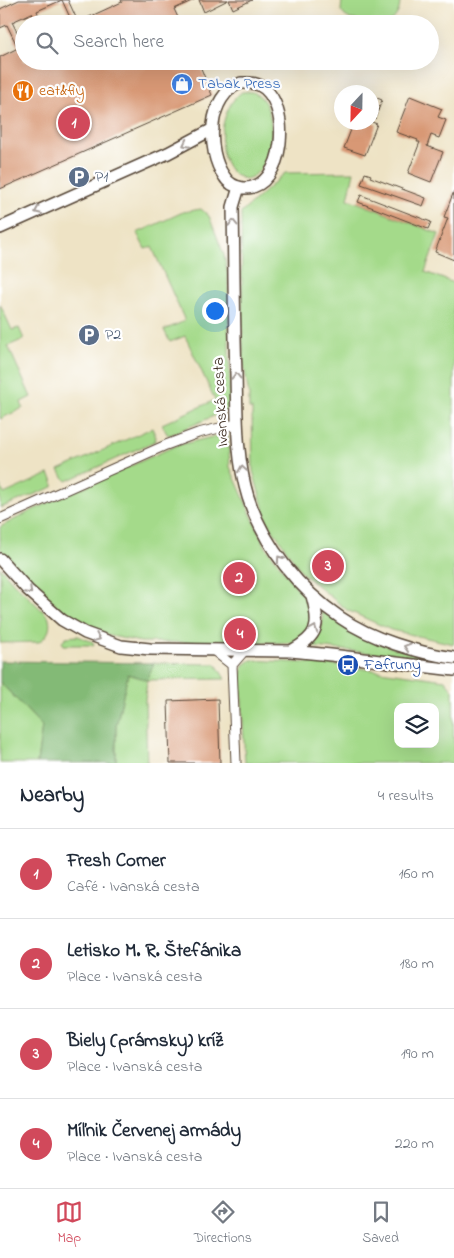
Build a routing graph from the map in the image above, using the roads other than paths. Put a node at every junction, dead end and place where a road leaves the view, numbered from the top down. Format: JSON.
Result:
{"nodes":[{"id":1,"x":213,"y":128,"type":"junction"},
{"id":2,"x":239,"y":187,"type":"junction"},
{"id":3,"x":0,"y":228,"type":"edge"},
{"id":4,"x":237,"y":424,"type":"junction"},
{"id":5,"x":0,"y":519,"type":"edge"},
{"id":6,"x":0,"y":559,"type":"edge"},
{"id":7,"x":312,"y":596,"type":"junction"},
{"id":8,"x":213,"y":650,"type":"junction"},
{"id":9,"x":245,"y":650,"type":"junction"},
{"id":10,"x":291,"y":651,"type":"junction"},
{"id":11,"x":454,"y":658,"type":"edge"},
{"id":12,"x":232,"y":665,"type":"junction"},
{"id":13,"x":454,"y":670,"type":"edge"},
{"id":14,"x":236,"y":763,"type":"edge"}],
"edges":[{"from":1,"to":2,"type":"street"},
{"from":1,"to":2,"type":"street"},
{"from":1,"to":3,"type":"street","one_way":true},
{"from":4,"to":2,"type":"street","name":"Ivanská cesta","one_way":true},
{"from":4,"to":5,"type":"street"},
{"from":7,"to":4,"type":"street","name":"Ivanská cesta","one_way":true},
{"from":6,"to":8,"type":"street","one_way":true},
{"from":10,"to":7,"type":"street","one_way":true},
{"from":11,"to":7,"type":"street","name":"Ivanská cesta","one_way":true},
{"from":8,"to":9,"type":"street"},
{"from":8,"to":12,"type":"street"},
{"from":9,"to":10,"type":"street"},
{"from":9,"to":12,"type":"street"},
{"from":10,"to":13,"type":"street"},
{"from":12,"to":14,"type":"street"}]}
